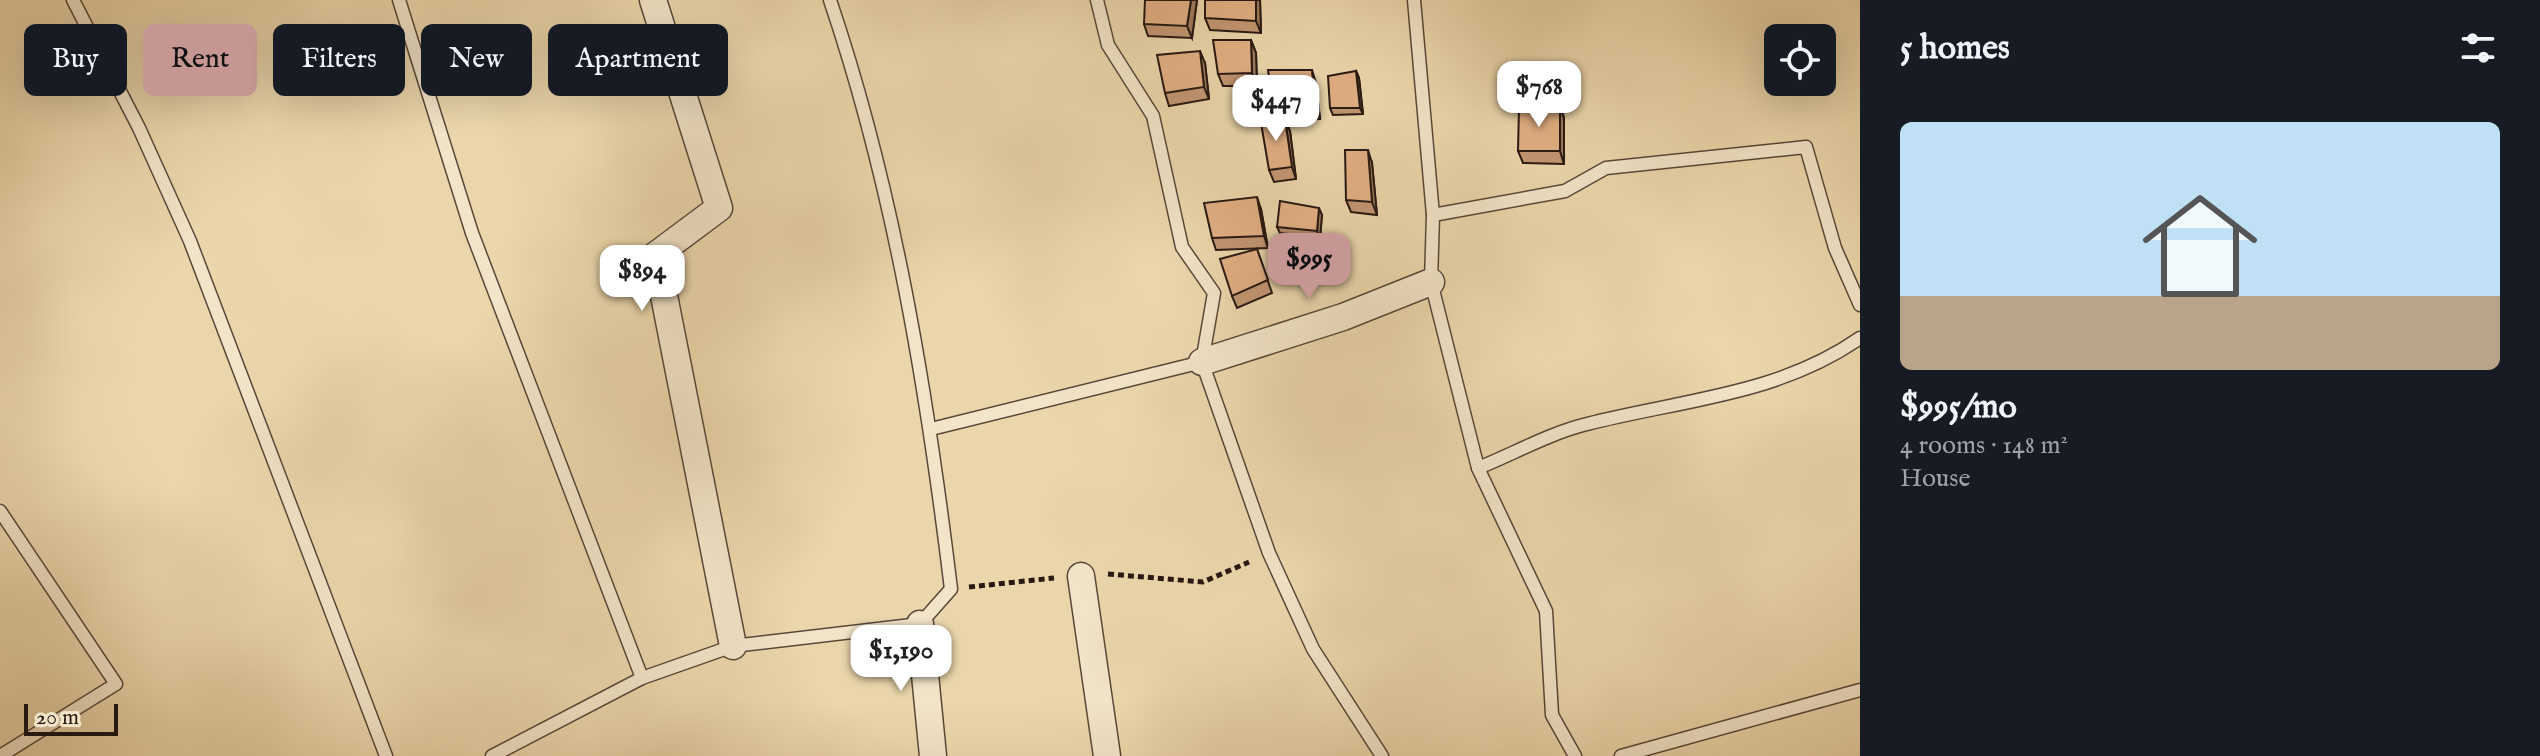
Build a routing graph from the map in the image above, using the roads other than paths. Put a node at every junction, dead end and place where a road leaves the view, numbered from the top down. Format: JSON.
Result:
{"nodes":[{"id":1,"x":73,"y":0,"type":"edge"},
{"id":2,"x":399,"y":0,"type":"edge"},
{"id":3,"x":653,"y":0,"type":"edge"},
{"id":4,"x":830,"y":0,"type":"edge"},
{"id":5,"x":1097,"y":0,"type":"edge"},
{"id":6,"x":1414,"y":0,"type":"edge"},
{"id":7,"x":1433,"y":215,"type":"junction"},
{"id":8,"x":1431,"y":282,"type":"junction"},
{"id":9,"x":1860,"y":305,"type":"edge"},
{"id":10,"x":1860,"y":338,"type":"edge"},
{"id":11,"x":1202,"y":362,"type":"junction"},
{"id":12,"x":931,"y":429,"type":"junction"},
{"id":13,"x":1478,"y":468,"type":"junction"},
{"id":14,"x":0,"y":511,"type":"edge"},
{"id":15,"x":1081,"y":576,"type":"dead end"},
{"id":16,"x":920,"y":624,"type":"junction"},
{"id":17,"x":733,"y":646,"type":"junction"},
{"id":18,"x":642,"y":678,"type":"junction"},
{"id":19,"x":1860,"y":690,"type":"edge"},
{"id":20,"x":0,"y":756,"type":"edge"},
{"id":21,"x":386,"y":756,"type":"edge"},
{"id":22,"x":492,"y":756,"type":"edge"},
{"id":23,"x":933,"y":756,"type":"edge"},
{"id":24,"x":1107,"y":756,"type":"edge"},
{"id":25,"x":1382,"y":756,"type":"edge"},
{"id":26,"x":1575,"y":756,"type":"edge"},
{"id":27,"x":1621,"y":756,"type":"edge"}],
"edges":[{"from":1,"to":21,"type":"lane"},
{"from":2,"to":18,"type":"lane"},
{"from":3,"to":17,"type":"street"},
{"from":4,"to":12,"type":"lane"},
{"from":5,"to":11,"type":"lane"},
{"from":6,"to":7,"type":"lane"},
{"from":7,"to":8,"type":"lane"},
{"from":7,"to":9,"type":"lane"},
{"from":8,"to":11,"type":"street"},
{"from":8,"to":13,"type":"lane"},
{"from":10,"to":13,"type":"lane"},
{"from":11,"to":12,"type":"lane"},
{"from":11,"to":25,"type":"lane"},
{"from":12,"to":16,"type":"lane"},
{"from":13,"to":26,"type":"lane"},
{"from":14,"to":20,"type":"lane"},
{"from":15,"to":24,"type":"street"},
{"from":16,"to":17,"type":"lane"},
{"from":16,"to":23,"type":"street"},
{"from":17,"to":18,"type":"lane"},
{"from":18,"to":22,"type":"lane"},
{"from":19,"to":27,"type":"lane"}]}
